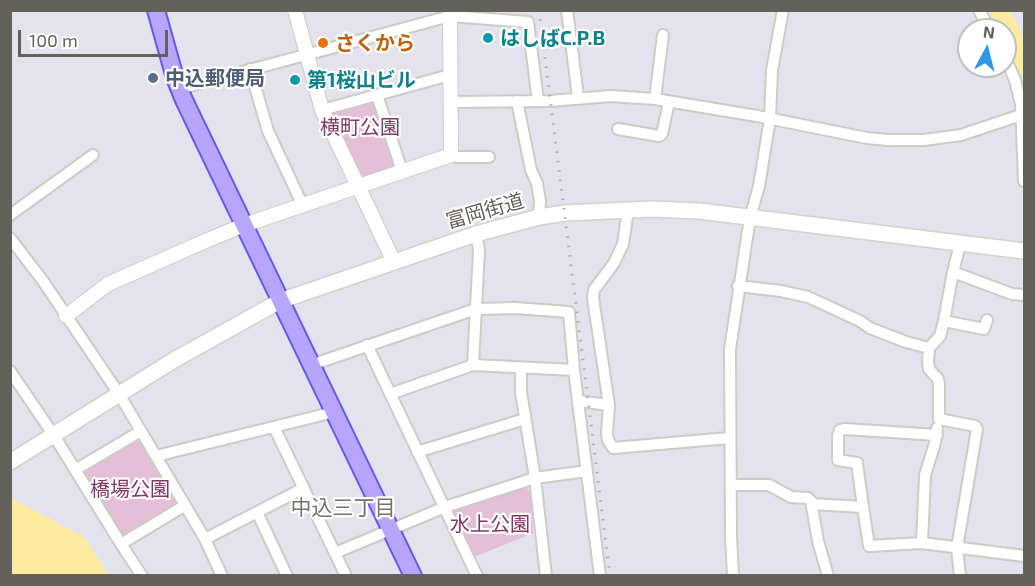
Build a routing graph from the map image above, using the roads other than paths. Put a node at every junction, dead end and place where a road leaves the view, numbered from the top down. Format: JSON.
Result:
{"nodes":[{"id":1,"x":156,"y":10,"type":"edge"},
{"id":2,"x":295,"y":10,"type":"edge"},
{"id":3,"x":567,"y":10,"type":"edge"},
{"id":4,"x":783,"y":10,"type":"edge"},
{"id":5,"x":450,"y":13,"type":"edge"},
{"id":6,"x":663,"y":35,"type":"dead end"},
{"id":7,"x":306,"y":54,"type":"junction"},
{"id":8,"x":250,"y":69,"type":"junction"},
{"id":9,"x":450,"y":75,"type":"junction"},
{"id":10,"x":1014,"y":78,"type":"edge"},
{"id":11,"x":179,"y":89,"type":"junction"},
{"id":12,"x":377,"y":95,"type":"junction"},
{"id":13,"x":578,"y":98,"type":"junction"},
{"id":14,"x":655,"y":99,"type":"junction"},
{"id":15,"x":517,"y":101,"type":"junction"},
{"id":16,"x":538,"y":101,"type":"junction"},
{"id":17,"x":451,"y":102,"type":"junction"},
{"id":18,"x":669,"y":102,"type":"junction"},
{"id":19,"x":322,"y":110,"type":"junction"},
{"id":20,"x":1023,"y":114,"type":"edge"},
{"id":21,"x":770,"y":119,"type":"junction"},
{"id":22,"x":618,"y":129,"type":"dead end"},
{"id":23,"x":451,"y":155,"type":"junction"},
{"id":24,"x":93,"y":156,"type":"dead end"},
{"id":25,"x":489,"y":157,"type":"dead end"},
{"id":26,"x":402,"y":171,"type":"junction"},
{"id":27,"x":1024,"y":181,"type":"edge"},
{"id":28,"x":359,"y":186,"type":"junction"},
{"id":29,"x":303,"y":206,"type":"junction"},
{"id":30,"x":628,"y":210,"type":"junction"},
{"id":31,"x":10,"y":215,"type":"edge"},
{"id":32,"x":539,"y":217,"type":"junction"},
{"id":33,"x":750,"y":218,"type":"junction"},
{"id":34,"x":244,"y":225,"type":"junction"},
{"id":35,"x":476,"y":234,"type":"junction"},
{"id":36,"x":10,"y":238,"type":"edge"},
{"id":37,"x":960,"y":244,"type":"junction"},
{"id":38,"x":1024,"y":251,"type":"edge"},
{"id":39,"x":394,"y":262,"type":"junction"},
{"id":40,"x":953,"y":272,"type":"junction"},
{"id":41,"x":738,"y":286,"type":"junction"},
{"id":42,"x":1024,"y":295,"type":"edge"},
{"id":43,"x":280,"y":301,"type":"junction"},
{"id":44,"x":476,"y":309,"type":"junction"},
{"id":45,"x":66,"y":316,"type":"junction"},
{"id":46,"x":987,"y":320,"type":"dead end"},
{"id":47,"x":945,"y":321,"type":"junction"},
{"id":48,"x":367,"y":345,"type":"junction"},
{"id":49,"x":929,"y":348,"type":"junction"},
{"id":50,"x":311,"y":365,"type":"junction"},
{"id":51,"x":473,"y":365,"type":"junction"},
{"id":52,"x":521,"y":368,"type":"junction"},
{"id":53,"x":10,"y":370,"type":"edge"},
{"id":54,"x":574,"y":370,"type":"junction"},
{"id":55,"x":119,"y":394,"type":"junction"},
{"id":56,"x":390,"y":394,"type":"junction"},
{"id":57,"x":578,"y":401,"type":"junction"},
{"id":58,"x":609,"y":405,"type":"junction"},
{"id":59,"x":334,"y":412,"type":"junction"},
{"id":60,"x":525,"y":419,"type":"junction"},
{"id":61,"x":939,"y":419,"type":"junction"},
{"id":62,"x":274,"y":427,"type":"junction"},
{"id":63,"x":141,"y":431,"type":"junction"},
{"id":64,"x":937,"y":435,"type":"junction"},
{"id":65,"x":49,"y":437,"type":"junction"},
{"id":66,"x":729,"y":438,"type":"junction"},
{"id":67,"x":417,"y":452,"type":"junction"},
{"id":68,"x":156,"y":456,"type":"junction"},
{"id":69,"x":10,"y":462,"type":"edge"},
{"id":70,"x":75,"y":470,"type":"junction"},
{"id":71,"x":587,"y":471,"type":"junction"},
{"id":72,"x":535,"y":478,"type":"junction"},
{"id":73,"x":731,"y":484,"type":"junction"},
{"id":74,"x":304,"y":488,"type":"junction"},
{"id":75,"x":812,"y":504,"type":"junction"},
{"id":76,"x":184,"y":506,"type":"junction"},
{"id":77,"x":445,"y":507,"type":"junction"},
{"id":78,"x":863,"y":507,"type":"junction"},
{"id":79,"x":257,"y":512,"type":"junction"},
{"id":80,"x":391,"y":530,"type":"junction"},
{"id":81,"x":205,"y":539,"type":"junction"},
{"id":82,"x":922,"y":543,"type":"junction"},
{"id":83,"x":121,"y":544,"type":"junction"},
{"id":84,"x":957,"y":548,"type":"junction"},
{"id":85,"x":335,"y":553,"type":"junction"},
{"id":86,"x":1024,"y":556,"type":"edge"},
{"id":87,"x":142,"y":576,"type":"edge"},
{"id":88,"x":222,"y":576,"type":"edge"},
{"id":89,"x":287,"y":576,"type":"edge"},
{"id":90,"x":346,"y":576,"type":"edge"},
{"id":91,"x":413,"y":576,"type":"edge"},
{"id":92,"x":477,"y":576,"type":"edge"},
{"id":93,"x":546,"y":576,"type":"edge"},
{"id":94,"x":600,"y":576,"type":"edge"},
{"id":95,"x":733,"y":576,"type":"edge"},
{"id":96,"x":828,"y":576,"type":"edge"},
{"id":97,"x":960,"y":576,"type":"edge"}],
"edges":[{"from":1,"to":11,"type":"main road"},
{"from":2,"to":7,"type":"street"},
{"from":3,"to":13,"type":"street"},
{"from":4,"to":21,"type":"street"},
{"from":5,"to":7,"type":"street"},
{"from":5,"to":9,"type":"street"},
{"from":5,"to":16,"type":"street"},
{"from":6,"to":14,"type":"street"},
{"from":7,"to":8,"type":"street"},
{"from":7,"to":19,"type":"street"},
{"from":8,"to":11,"type":"street"},
{"from":8,"to":29,"type":"street"},
{"from":9,"to":12,"type":"street"},
{"from":9,"to":17,"type":"street"},
{"from":10,"to":20,"type":"street"},
{"from":11,"to":34,"type":"main road"},
{"from":12,"to":19,"type":"street"},
{"from":12,"to":26,"type":"street"},
{"from":13,"to":14,"type":"street"},
{"from":13,"to":16,"type":"street"},
{"from":14,"to":18,"type":"street"},
{"from":15,"to":16,"type":"street"},
{"from":15,"to":17,"type":"street"},
{"from":15,"to":32,"type":"street"},
{"from":17,"to":23,"type":"street"},
{"from":18,"to":21,"type":"street"},
{"from":18,"to":22,"type":"street"},
{"from":19,"to":28,"type":"street"},
{"from":20,"to":21,"type":"street"},
{"from":20,"to":27,"type":"street"},
{"from":21,"to":33,"type":"street"},
{"from":23,"to":25,"type":"street"},
{"from":23,"to":26,"type":"street"},
{"from":24,"to":31,"type":"street"},
{"from":26,"to":28,"type":"street"},
{"from":28,"to":29,"type":"street"},
{"from":28,"to":39,"type":"street"},
{"from":29,"to":34,"type":"street"},
{"from":30,"to":32,"type":"main road","name":"富岡街道"},
{"from":30,"to":33,"type":"main road","name":"富岡街道"},
{"from":30,"to":58,"type":"street"},
{"from":32,"to":35,"type":"main road","name":"富岡街道"},
{"from":33,"to":37,"type":"main road","name":"富岡街道"},
{"from":33,"to":41,"type":"street"},
{"from":34,"to":43,"type":"main road"},
{"from":34,"to":45,"type":"street"},
{"from":35,"to":39,"type":"main road","name":"富岡街道"},
{"from":35,"to":44,"type":"street"},
{"from":36,"to":45,"type":"street"},
{"from":37,"to":38,"type":"main road","name":"富岡街道"},
{"from":37,"to":40,"type":"street"},
{"from":39,"to":43,"type":"main road","name":"富岡街道"},
{"from":40,"to":42,"type":"street"},
{"from":40,"to":47,"type":"street"},
{"from":41,"to":49,"type":"street"},
{"from":41,"to":66,"type":"street"},
{"from":43,"to":50,"type":"main road"},
{"from":43,"to":55,"type":"main road","name":"富岡街道"},
{"from":44,"to":48,"type":"street"},
{"from":44,"to":51,"type":"street"},
{"from":44,"to":54,"type":"street"},
{"from":45,"to":55,"type":"street"},
{"from":46,"to":47,"type":"street"},
{"from":47,"to":49,"type":"street"},
{"from":48,"to":50,"type":"street"},
{"from":48,"to":56,"type":"street"},
{"from":49,"to":61,"type":"street"},
{"from":50,"to":59,"type":"main road"},
{"from":51,"to":52,"type":"street"},
{"from":51,"to":56,"type":"street"},
{"from":52,"to":54,"type":"street"},
{"from":52,"to":60,"type":"street"},
{"from":53,"to":65,"type":"street"},
{"from":54,"to":57,"type":"street"},
{"from":55,"to":63,"type":"street"},
{"from":55,"to":65,"type":"main road","name":"富岡街道"},
{"from":56,"to":67,"type":"street"},
{"from":57,"to":58,"type":"street"},
{"from":57,"to":71,"type":"street"},
{"from":58,"to":66,"type":"street"},
{"from":59,"to":62,"type":"street"},
{"from":59,"to":80,"type":"main road"},
{"from":60,"to":67,"type":"street"},
{"from":60,"to":72,"type":"street"},
{"from":61,"to":64,"type":"street"},
{"from":61,"to":84,"type":"street"},
{"from":62,"to":68,"type":"street"},
{"from":62,"to":74,"type":"street"},
{"from":63,"to":68,"type":"street"},
{"from":63,"to":70,"type":"street"},
{"from":64,"to":78,"type":"street"},
{"from":64,"to":82,"type":"street"},
{"from":65,"to":69,"type":"main road","name":"富岡街道"},
{"from":65,"to":70,"type":"street"},
{"from":66,"to":73,"type":"street"},
{"from":67,"to":77,"type":"street"},
{"from":68,"to":76,"type":"street"},
{"from":70,"to":83,"type":"street"},
{"from":71,"to":72,"type":"street"},
{"from":71,"to":94,"type":"street"},
{"from":72,"to":77,"type":"street"},
{"from":72,"to":93,"type":"street"},
{"from":73,"to":75,"type":"street"},
{"from":73,"to":95,"type":"street"},
{"from":74,"to":79,"type":"street"},
{"from":74,"to":85,"type":"street"},
{"from":75,"to":78,"type":"street"},
{"from":75,"to":96,"type":"street"},
{"from":76,"to":81,"type":"street"},
{"from":76,"to":83,"type":"street"},
{"from":77,"to":80,"type":"street"},
{"from":77,"to":92,"type":"street"},
{"from":78,"to":82,"type":"street"},
{"from":79,"to":81,"type":"street"},
{"from":79,"to":89,"type":"street"},
{"from":80,"to":85,"type":"street"},
{"from":80,"to":91,"type":"main road"},
{"from":81,"to":88,"type":"street"},
{"from":82,"to":84,"type":"street"},
{"from":83,"to":87,"type":"street"},
{"from":84,"to":86,"type":"street"},
{"from":84,"to":97,"type":"street"},
{"from":85,"to":90,"type":"street"}]}
